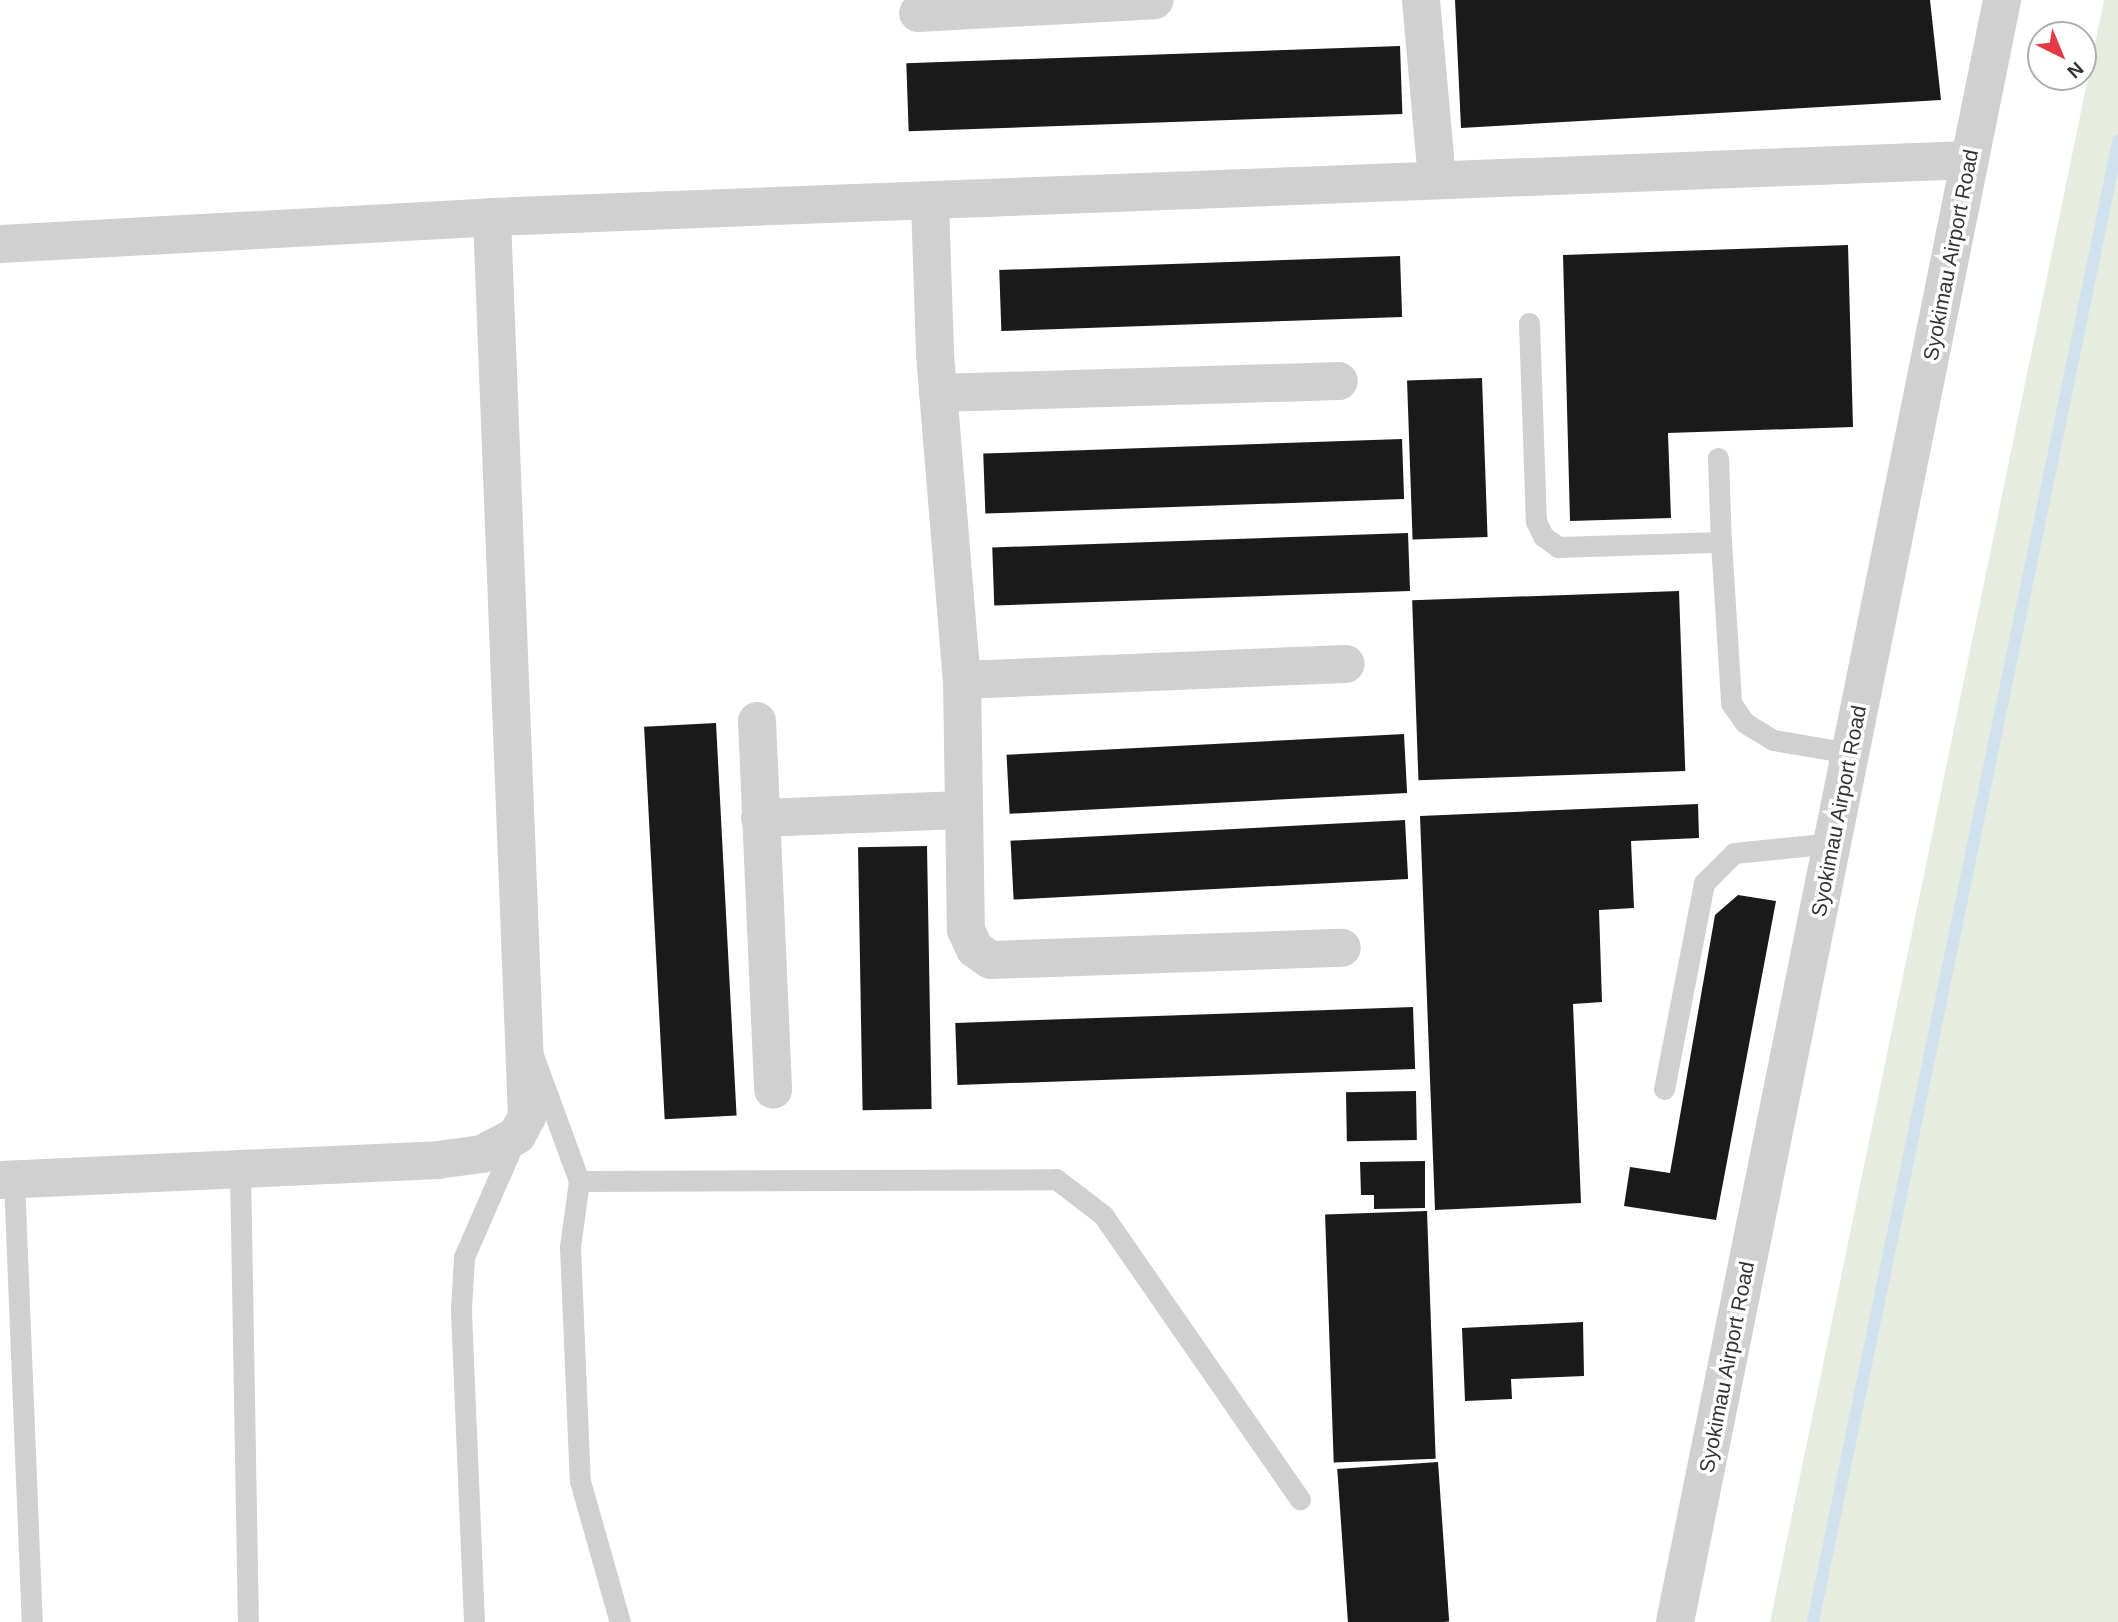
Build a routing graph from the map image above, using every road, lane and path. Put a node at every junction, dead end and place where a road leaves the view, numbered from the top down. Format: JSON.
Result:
{"nodes":[{"id":1,"x":1155,"y":0,"type":"edge"},
{"id":2,"x":1421,"y":0,"type":"edge"},
{"id":3,"x":2002,"y":0,"type":"edge"},
{"id":4,"x":918,"y":13,"type":"dead end"},
{"id":5,"x":1970,"y":160,"type":"junction"},
{"id":6,"x":1437,"y":178,"type":"junction"},
{"id":7,"x":930,"y":202,"type":"junction"},
{"id":8,"x":492,"y":217,"type":"junction"},
{"id":9,"x":0,"y":244,"type":"edge"},
{"id":10,"x":1530,"y":323,"type":"dead end"},
{"id":11,"x":1339,"y":381,"type":"dead end"},
{"id":12,"x":938,"y":393,"type":"junction"},
{"id":13,"x":1718,"y":458,"type":"dead end"},
{"id":14,"x":1721,"y":542,"type":"junction"},
{"id":15,"x":1346,"y":664,"type":"dead end"},
{"id":16,"x":962,"y":680,"type":"junction"},
{"id":17,"x":757,"y":721,"type":"dead end"},
{"id":18,"x":1850,"y":753,"type":"junction"},
{"id":19,"x":960,"y":810,"type":"junction"},
{"id":20,"x":760,"y":818,"type":"junction"},
{"id":21,"x":1832,"y":843,"type":"junction"},
{"id":22,"x":1342,"y":948,"type":"dead end"},
{"id":23,"x":528,"y":1043,"type":"junction"},
{"id":24,"x":1664,"y":1089,"type":"dead end"},
{"id":25,"x":773,"y":1090,"type":"dead end"},
{"id":26,"x":517,"y":1135,"type":"junction"},
{"id":27,"x":240,"y":1170,"type":"junction"},
{"id":28,"x":7,"y":1180,"type":"edge"},
{"id":29,"x":579,"y":1181,"type":"junction"},
{"id":30,"x":1300,"y":1500,"type":"dead end"},
{"id":31,"x":33,"y":1622,"type":"edge"},
{"id":32,"x":248,"y":1622,"type":"edge"},
{"id":33,"x":474,"y":1622,"type":"edge"},
{"id":34,"x":620,"y":1622,"type":"edge"},
{"id":35,"x":1675,"y":1622,"type":"edge"}],
"edges":[{"from":1,"to":4,"type":"street"},
{"from":2,"to":6,"type":"street"},
{"from":3,"to":5,"type":"street","name":"Syokimau Airport Road"},
{"from":5,"to":6,"type":"street"},
{"from":5,"to":18,"type":"street","name":"Syokimau Airport Road"},
{"from":6,"to":7,"type":"street"},
{"from":7,"to":8,"type":"street"},
{"from":7,"to":12,"type":"street"},
{"from":8,"to":9,"type":"street"},
{"from":8,"to":23,"type":"street"},
{"from":10,"to":14,"type":"lane"},
{"from":11,"to":12,"type":"street"},
{"from":12,"to":16,"type":"street"},
{"from":13,"to":14,"type":"lane"},
{"from":14,"to":18,"type":"lane"},
{"from":15,"to":16,"type":"street"},
{"from":16,"to":19,"type":"street"},
{"from":17,"to":20,"type":"street"},
{"from":18,"to":21,"type":"street","name":"Syokimau Airport Road"},
{"from":19,"to":20,"type":"street"},
{"from":19,"to":22,"type":"street"},
{"from":20,"to":25,"type":"street"},
{"from":21,"to":24,"type":"lane"},
{"from":21,"to":35,"type":"street","name":"Syokimau Airport Road"},
{"from":23,"to":26,"type":"street"},
{"from":23,"to":29,"type":"lane"},
{"from":26,"to":27,"type":"street"},
{"from":26,"to":33,"type":"lane"},
{"from":27,"to":28,"type":"street"},
{"from":27,"to":32,"type":"lane"},
{"from":28,"to":31,"type":"lane"},
{"from":29,"to":30,"type":"lane"},
{"from":29,"to":34,"type":"lane"}]}
